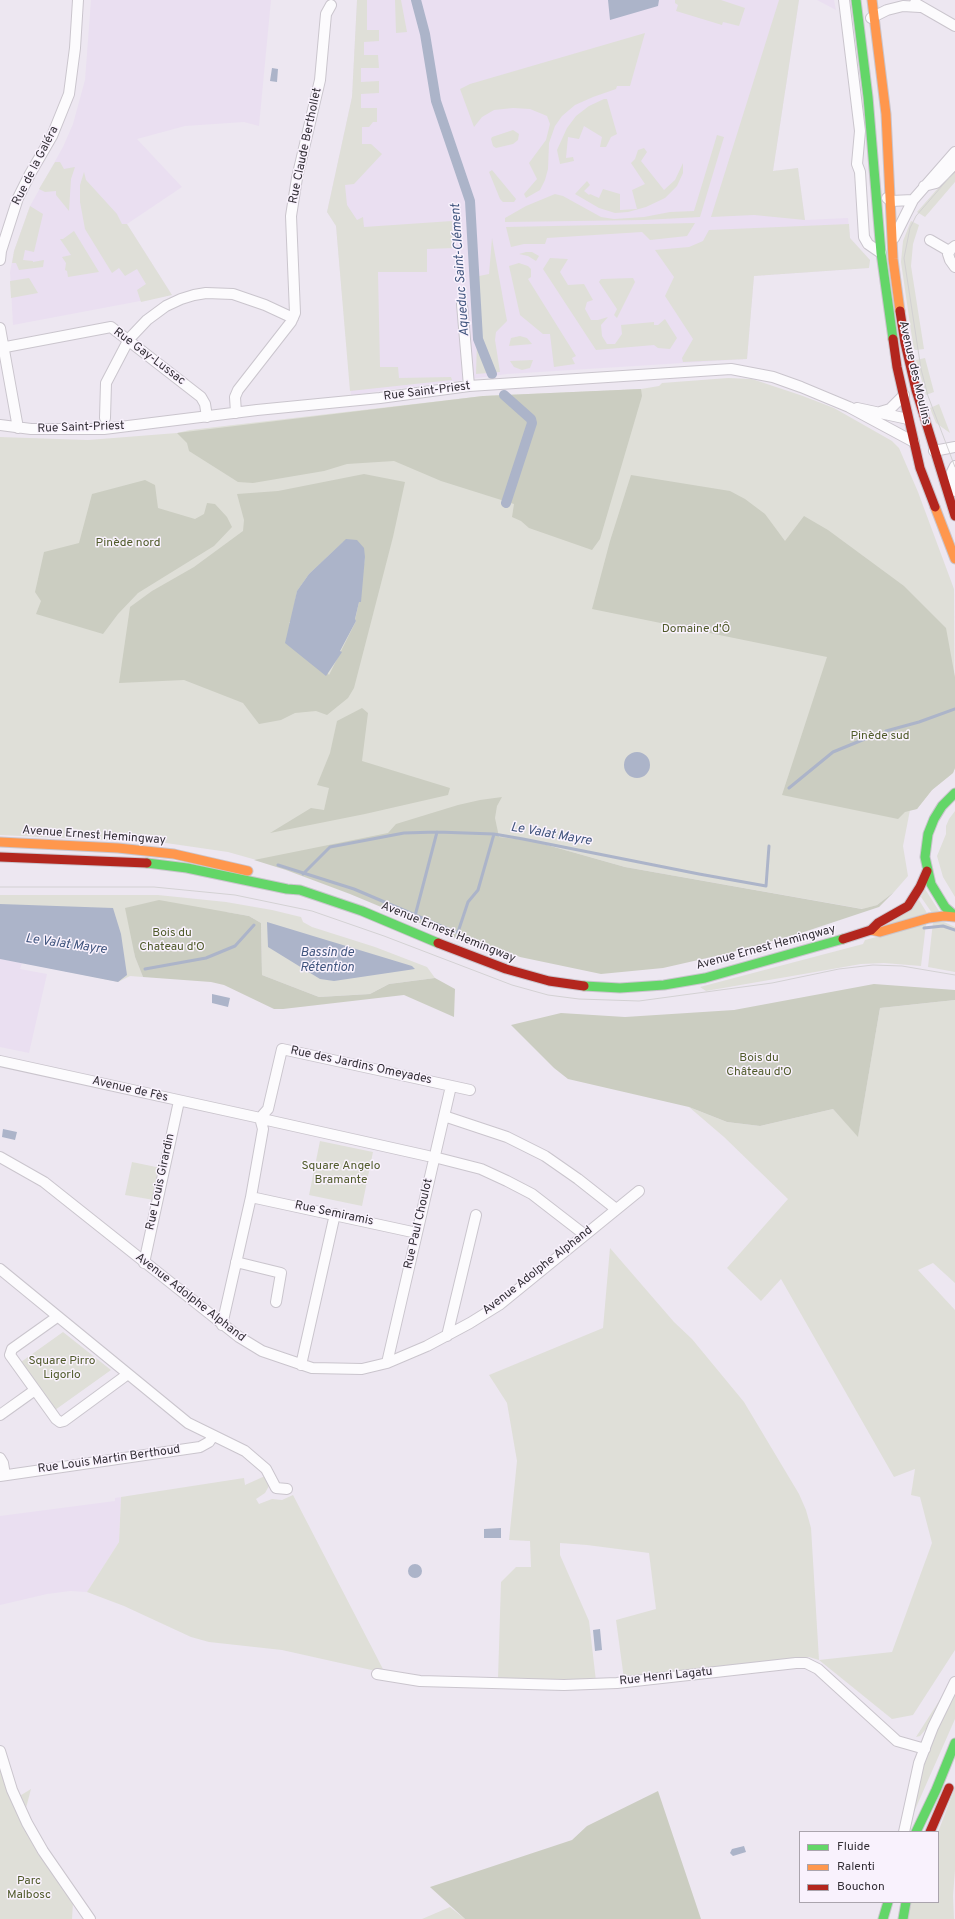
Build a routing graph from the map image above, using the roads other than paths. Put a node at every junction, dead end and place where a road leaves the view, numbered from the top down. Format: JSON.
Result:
{"nodes":[{"id":1,"x":78,"y":0,"type":"edge"},
{"id":2,"x":844,"y":0,"type":"edge"},
{"id":3,"x":856,"y":0,"type":"edge"},
{"id":4,"x":872,"y":0,"type":"edge"},
{"id":5,"x":910,"y":0,"type":"edge"},
{"id":6,"x":331,"y":5,"type":"dead end"},
{"id":7,"x":920,"y":7,"type":"junction"},
{"id":8,"x":874,"y":16,"type":"junction"},
{"id":9,"x":955,"y":26,"type":"edge"},
{"id":10,"x":860,"y":33,"type":"junction"},
{"id":11,"x":872,"y":140,"type":"junction"},
{"id":12,"x":955,"y":152,"type":"edge"},
{"id":13,"x":955,"y":164,"type":"edge"},
{"id":14,"x":924,"y":186,"type":"junction"},
{"id":15,"x":913,"y":200,"type":"junction"},
{"id":16,"x":891,"y":201,"type":"junction"},
{"id":17,"x":930,"y":240,"type":"dead end"},
{"id":18,"x":892,"y":242,"type":"junction"},
{"id":19,"x":952,"y":249,"type":"edge"},
{"id":20,"x":881,"y":253,"type":"junction"},
{"id":21,"x":0,"y":260,"type":"edge"},
{"id":22,"x":955,"y":267,"type":"edge"},
{"id":23,"x":462,"y":304,"type":"dead end"},
{"id":24,"x":293,"y":318,"type":"junction"},
{"id":25,"x":0,"y":328,"type":"edge"},
{"id":26,"x":129,"y":339,"type":"junction"},
{"id":27,"x":1,"y":348,"type":"edge"},
{"id":28,"x":469,"y":386,"type":"junction"},
{"id":29,"x":904,"y":395,"type":"junction"},
{"id":30,"x":849,"y":407,"type":"junction"},
{"id":31,"x":880,"y":412,"type":"junction"},
{"id":32,"x":236,"y":413,"type":"junction"},
{"id":33,"x":208,"y":416,"type":"junction"},
{"id":34,"x":105,"y":418,"type":"dead end"},
{"id":35,"x":908,"y":419,"type":"junction"},
{"id":36,"x":0,"y":425,"type":"edge"},
{"id":37,"x":18,"y":428,"type":"junction"},
{"id":38,"x":930,"y":437,"type":"junction"},
{"id":39,"x":914,"y":442,"type":"junction"},
{"id":40,"x":955,"y":447,"type":"edge"},
{"id":41,"x":934,"y":451,"type":"junction"},
{"id":42,"x":938,"y":465,"type":"junction"},
{"id":43,"x":955,"y":466,"type":"edge"},
{"id":44,"x":955,"y":491,"type":"edge"},
{"id":45,"x":955,"y":516,"type":"edge"},
{"id":46,"x":955,"y":560,"type":"edge"},
{"id":47,"x":955,"y":793,"type":"edge"},
{"id":48,"x":0,"y":842,"type":"edge"},
{"id":49,"x":0,"y":857,"type":"edge"},
{"id":50,"x":927,"y":871,"type":"junction"},
{"id":51,"x":300,"y":890,"type":"junction"},
{"id":52,"x":955,"y":916,"type":"edge"},
{"id":53,"x":871,"y":930,"type":"junction"},
{"id":54,"x":0,"y":1061,"type":"edge"},
{"id":55,"x":452,"y":1086,"type":"junction"},
{"id":56,"x":470,"y":1090,"type":"dead end"},
{"id":57,"x":179,"y":1101,"type":"junction"},
{"id":58,"x":444,"y":1116,"type":"junction"},
{"id":59,"x":263,"y":1119,"type":"junction"},
{"id":60,"x":431,"y":1156,"type":"junction"},
{"id":61,"x":0,"y":1157,"type":"edge"},
{"id":62,"x":639,"y":1191,"type":"dead end"},
{"id":63,"x":251,"y":1197,"type":"junction"},
{"id":64,"x":616,"y":1210,"type":"junction"},
{"id":65,"x":335,"y":1214,"type":"junction"},
{"id":66,"x":476,"y":1215,"type":"dead end"},
{"id":67,"x":417,"y":1233,"type":"junction"},
{"id":68,"x":585,"y":1235,"type":"junction"},
{"id":69,"x":236,"y":1262,"type":"junction"},
{"id":70,"x":144,"y":1263,"type":"junction"},
{"id":71,"x":0,"y":1269,"type":"edge"},
{"id":72,"x":276,"y":1302,"type":"dead end"},
{"id":73,"x":57,"y":1317,"type":"junction"},
{"id":74,"x":222,"y":1325,"type":"junction"},
{"id":75,"x":447,"y":1336,"type":"junction"},
{"id":76,"x":387,"y":1363,"type":"junction"},
{"id":77,"x":301,"y":1365,"type":"junction"},
{"id":78,"x":128,"y":1374,"type":"junction"},
{"id":79,"x":35,"y":1390,"type":"junction"},
{"id":80,"x":0,"y":1415,"type":"edge"},
{"id":81,"x":213,"y":1436,"type":"junction"},
{"id":82,"x":0,"y":1458,"type":"edge"},
{"id":83,"x":3,"y":1476,"type":"edge"},
{"id":84,"x":287,"y":1490,"type":"dead end"},
{"id":85,"x":377,"y":1674,"type":"dead end"},
{"id":86,"x":955,"y":1682,"type":"edge"},
{"id":87,"x":955,"y":1743,"type":"edge"},
{"id":88,"x":925,"y":1749,"type":"junction"},
{"id":89,"x":0,"y":1751,"type":"edge"},
{"id":90,"x":952,"y":1780,"type":"dead end"},
{"id":91,"x":904,"y":1831,"type":"edge"},
{"id":92,"x":916,"y":1831,"type":"edge"},
{"id":93,"x":930,"y":1831,"type":"edge"},
{"id":94,"x":888,"y":1903,"type":"edge"},
{"id":95,"x":906,"y":1903,"type":"edge"},
{"id":96,"x":90,"y":1919,"type":"edge"},
{"id":97,"x":883,"y":1919,"type":"edge"},
{"id":98,"x":903,"y":1919,"type":"edge"}],
"edges":[{"from":1,"to":21,"type":"street","name":"Rue de la Galéra"},
{"from":2,"to":20,"type":"street"},
{"from":3,"to":10,"type":"main road","name":"Avenue des Moulins"},
{"from":4,"to":8,"type":"main road","name":"Avenue des Moulins"},
{"from":5,"to":7,"type":"street"},
{"from":6,"to":24,"type":"street","name":"Rue Claude Berthollet"},
{"from":7,"to":8,"type":"street"},
{"from":7,"to":9,"type":"street"},
{"from":8,"to":10,"type":"street"},
{"from":8,"to":16,"type":"main road","name":"Avenue des Moulins"},
{"from":10,"to":11,"type":"main road","name":"Avenue des Moulins"},
{"from":11,"to":16,"type":"street","name":"Avenue des Moulins"},
{"from":11,"to":20,"type":"main road","name":"Avenue des Moulins"},
{"from":12,"to":14,"type":"street"},
{"from":13,"to":14,"type":"street"},
{"from":14,"to":15,"type":"street"},
{"from":15,"to":16,"type":"street"},
{"from":15,"to":18,"type":"street"},
{"from":16,"to":18,"type":"main road","name":"Avenue des Moulins"},
{"from":17,"to":19,"type":"street"},
{"from":18,"to":38,"type":"main road","name":"Avenue des Moulins"},
{"from":19,"to":22,"type":"street"},
{"from":20,"to":29,"type":"main road","name":"Avenue des Moulins"},
{"from":23,"to":28,"type":"street"},
{"from":24,"to":26,"type":"street"},
{"from":24,"to":32,"type":"street"},
{"from":25,"to":27,"type":"street"},
{"from":26,"to":27,"type":"street","name":"Rue Gay-Lussac"},
{"from":26,"to":33,"type":"street","name":"Rue Gay-Lussac"},
{"from":26,"to":34,"type":"street"},
{"from":27,"to":37,"type":"street"},
{"from":28,"to":30,"type":"street","name":"Rue Saint-Priest"},
{"from":28,"to":32,"type":"street","name":"Rue Saint-Priest"},
{"from":29,"to":31,"type":"street"},
{"from":29,"to":35,"type":"main road","name":"Avenue des Moulins"},
{"from":30,"to":31,"type":"street","name":"Rue Saint-Priest"},
{"from":30,"to":39,"type":"street","name":"Rue Saint-Priest"},
{"from":31,"to":35,"type":"street","name":"Rue Saint-Priest"},
{"from":32,"to":33,"type":"street","name":"Rue Saint-Priest"},
{"from":33,"to":37,"type":"street","name":"Rue Saint-Priest"},
{"from":35,"to":38,"type":"main road"},
{"from":35,"to":39,"type":"main road","name":"Avenue des Moulins"},
{"from":36,"to":37,"type":"street","name":"Rue Saint-Priest"},
{"from":38,"to":41,"type":"main road","name":"Avenue des Moulins"},
{"from":39,"to":42,"type":"main road"},
{"from":39,"to":46,"type":"main road","name":"Avenue des Moulins"},
{"from":40,"to":41,"type":"street"},
{"from":41,"to":42,"type":"main road","name":"Avenue des Moulins"},
{"from":42,"to":43,"type":"street"},
{"from":42,"to":45,"type":"main road","name":"Avenue des Moulins"},
{"from":43,"to":44,"type":"street"},
{"from":47,"to":50,"type":"main road"},
{"from":48,"to":51,"type":"main road","name":"Avenue Ernest Hemingway"},
{"from":49,"to":51,"type":"main road","name":"Avenue Ernest Hemingway"},
{"from":50,"to":52,"type":"main road"},
{"from":50,"to":53,"type":"main road","name":"Avenue Ernest Hemingway"},
{"from":51,"to":53,"type":"main road","name":"Avenue Ernest Hemingway"},
{"from":52,"to":53,"type":"main road","name":"Avenue Ernest Hemingway"},
{"from":54,"to":57,"type":"street","name":"Avenue de Fès"},
{"from":55,"to":56,"type":"street","name":"Rue des Jardins Omeyades"},
{"from":55,"to":58,"type":"street","name":"Rue Paul Choulot"},
{"from":55,"to":59,"type":"street","name":"Rue des Jardins Omeyades"},
{"from":57,"to":59,"type":"street","name":"Avenue de Fès"},
{"from":57,"to":70,"type":"street","name":"Rue Louis Girardin"},
{"from":58,"to":60,"type":"street","name":"Rue Paul Choulot"},
{"from":58,"to":64,"type":"street"},
{"from":59,"to":60,"type":"street","name":"Avenue de Fès"},
{"from":59,"to":63,"type":"street"},
{"from":60,"to":67,"type":"street","name":"Rue Paul Choulot"},
{"from":60,"to":68,"type":"street","name":"Avenue de Fès"},
{"from":61,"to":70,"type":"street","name":"Avenue Adolphe Alphand"},
{"from":62,"to":64,"type":"street","name":"Avenue Adolphe Alphand"},
{"from":63,"to":65,"type":"street","name":"Rue Semiramis"},
{"from":63,"to":69,"type":"street"},
{"from":64,"to":68,"type":"street","name":"Avenue Adolphe Alphand"},
{"from":65,"to":67,"type":"street","name":"Rue Semiramis"},
{"from":65,"to":77,"type":"street"},
{"from":66,"to":75,"type":"street"},
{"from":67,"to":76,"type":"street","name":"Rue Paul Choulot"},
{"from":68,"to":75,"type":"street","name":"Avenue Adolphe Alphand"},
{"from":69,"to":72,"type":"street"},
{"from":69,"to":74,"type":"street"},
{"from":70,"to":74,"type":"street","name":"Avenue Adolphe Alphand"},
{"from":71,"to":73,"type":"street"},
{"from":73,"to":78,"type":"street"},
{"from":73,"to":79,"type":"street"},
{"from":74,"to":77,"type":"street","name":"Avenue Adolphe Alphand"},
{"from":75,"to":76,"type":"street","name":"Avenue Adolphe Alphand"},
{"from":76,"to":77,"type":"street","name":"Avenue Adolphe Alphand"},
{"from":78,"to":79,"type":"street"},
{"from":78,"to":81,"type":"street"},
{"from":79,"to":80,"type":"street"},
{"from":81,"to":83,"type":"street","name":"Rue Louis Martin Berthoud"},
{"from":81,"to":84,"type":"street"},
{"from":82,"to":83,"type":"street"},
{"from":85,"to":88,"type":"street","name":"Rue Henri Lagatu"},
{"from":86,"to":88,"type":"street"},
{"from":87,"to":92,"type":"main road"},
{"from":88,"to":91,"type":"street"},
{"from":89,"to":96,"type":"street"},
{"from":90,"to":93,"type":"main road"},
{"from":94,"to":97,"type":"main road"},
{"from":95,"to":98,"type":"main road"}]}
